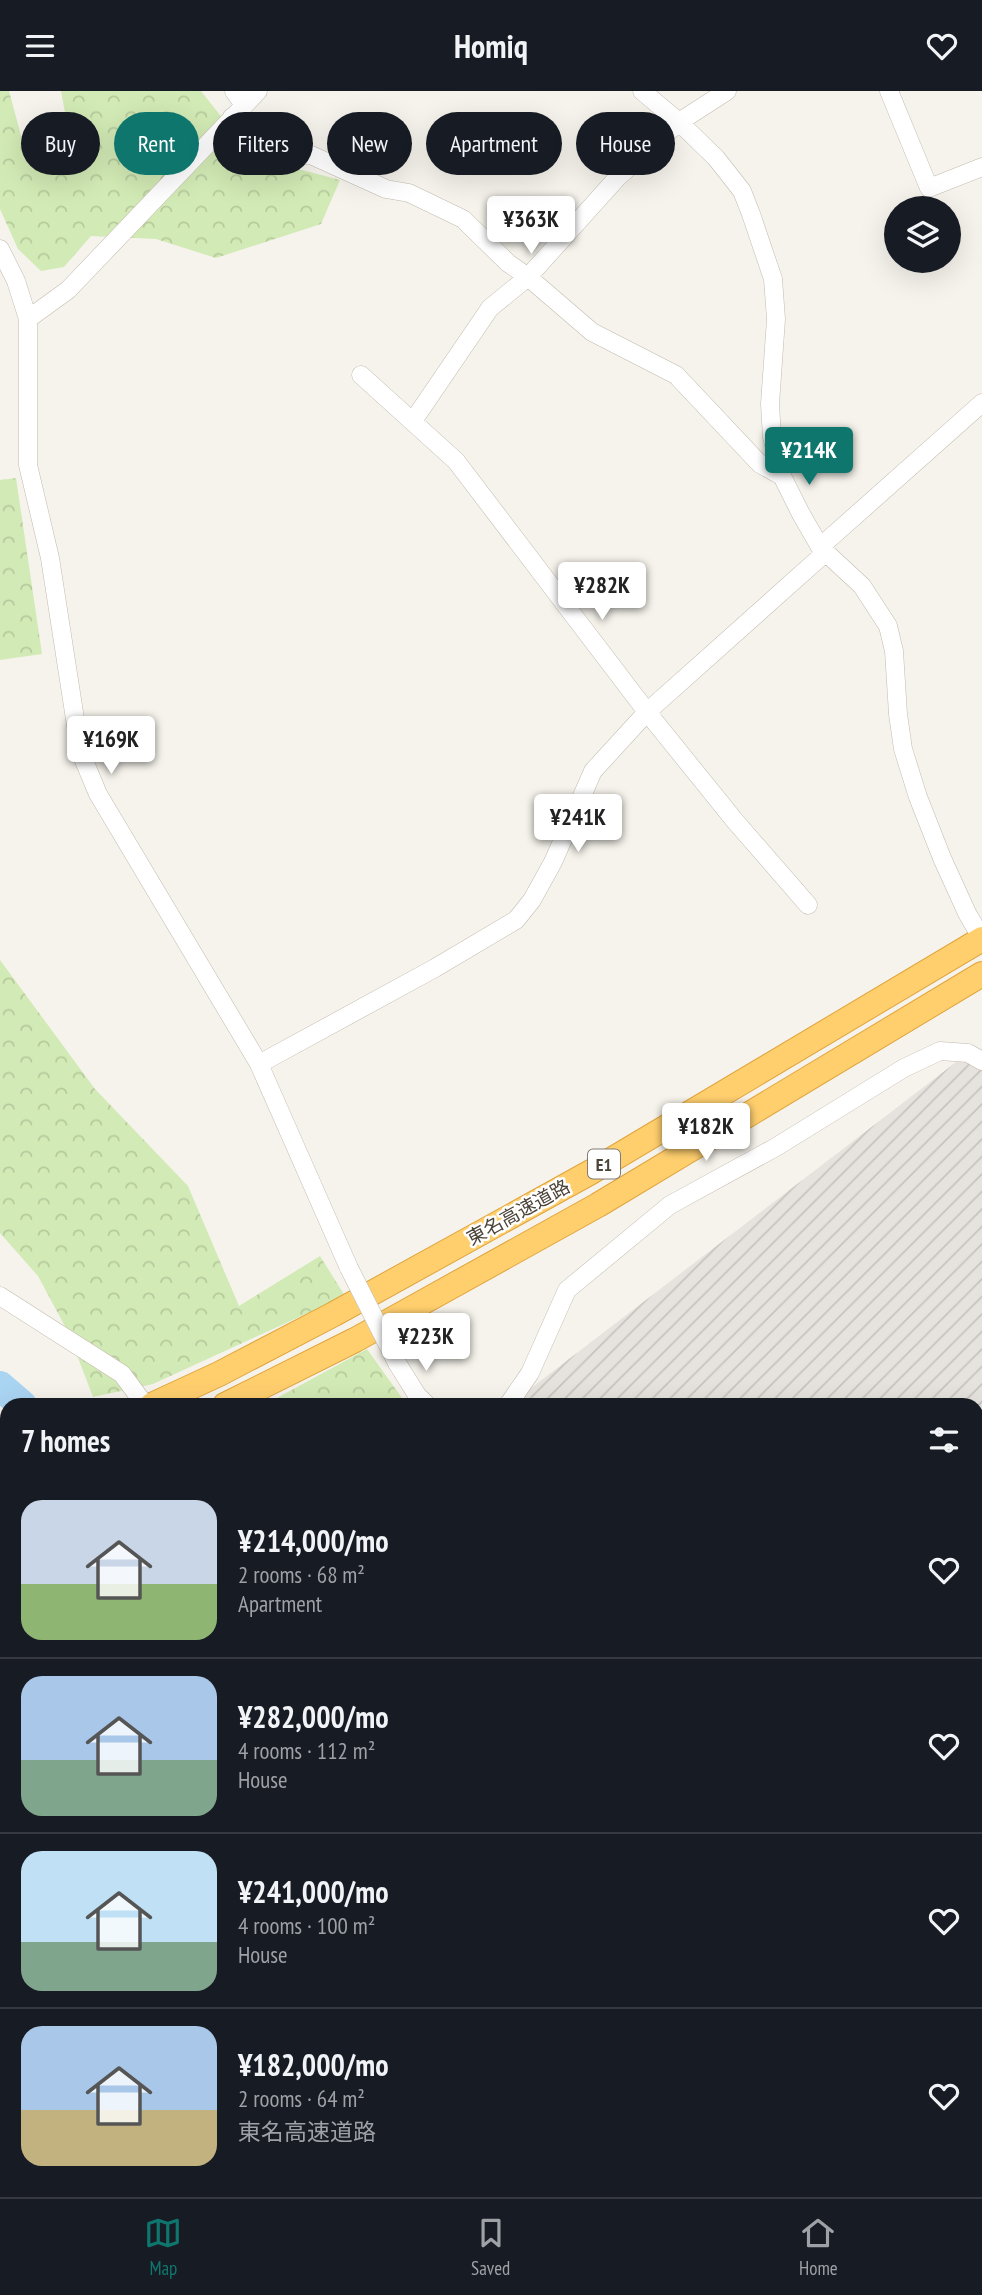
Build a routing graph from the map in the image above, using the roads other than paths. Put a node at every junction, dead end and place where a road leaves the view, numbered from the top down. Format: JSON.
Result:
{"nodes":[{"id":1,"x":258,"y":91,"type":"edge"},
{"id":2,"x":642,"y":91,"type":"edge"},
{"id":3,"x":727,"y":91,"type":"edge"},
{"id":4,"x":889,"y":91,"type":"edge"},
{"id":5,"x":237,"y":105,"type":"edge"},
{"id":6,"x":679,"y":122,"type":"junction"},
{"id":7,"x":982,"y":167,"type":"edge"},
{"id":8,"x":0,"y":249,"type":"edge"},
{"id":9,"x":528,"y":277,"type":"junction"},
{"id":10,"x":28,"y":319,"type":"junction"},
{"id":11,"x":360,"y":375,"type":"dead end"},
{"id":12,"x":982,"y":403,"type":"edge"},
{"id":13,"x":412,"y":421,"type":"junction"},
{"id":14,"x":782,"y":476,"type":"junction"},
{"id":15,"x":823,"y":550,"type":"junction"},
{"id":16,"x":647,"y":712,"type":"junction"},
{"id":17,"x":808,"y":905,"type":"dead end"},
{"id":18,"x":982,"y":939,"type":"edge"},
{"id":19,"x":982,"y":974,"type":"edge"},
{"id":20,"x":982,"y":1061,"type":"edge"},
{"id":21,"x":259,"y":1063,"type":"junction"},
{"id":22,"x":0,"y":1296,"type":"edge"},
{"id":23,"x":140,"y":1398,"type":"edge"},
{"id":24,"x":167,"y":1398,"type":"edge"},
{"id":25,"x":239,"y":1398,"type":"edge"},
{"id":26,"x":420,"y":1398,"type":"edge"},
{"id":27,"x":513,"y":1398,"type":"edge"}],
"edges":[{"from":1,"to":5,"type":"street"},
{"from":2,"to":6,"type":"street"},
{"from":3,"to":6,"type":"street"},
{"from":4,"to":7,"type":"street"},
{"from":5,"to":9,"type":"street"},
{"from":5,"to":10,"type":"street"},
{"from":6,"to":9,"type":"street"},
{"from":6,"to":14,"type":"street"},
{"from":8,"to":10,"type":"street"},
{"from":9,"to":13,"type":"street"},
{"from":9,"to":14,"type":"street"},
{"from":10,"to":21,"type":"street"},
{"from":11,"to":13,"type":"street"},
{"from":12,"to":15,"type":"street"},
{"from":13,"to":16,"type":"street"},
{"from":14,"to":15,"type":"street"},
{"from":15,"to":16,"type":"street"},
{"from":15,"to":18,"type":"street"},
{"from":16,"to":17,"type":"street"},
{"from":16,"to":21,"type":"street"},
{"from":18,"to":24,"type":"highway","name":"東名高速道路","number":"E1"},
{"from":19,"to":25,"type":"highway","name":"東名高速道路","number":"E1"},
{"from":20,"to":27,"type":"street"},
{"from":21,"to":26,"type":"street","bridge":true},
{"from":22,"to":23,"type":"street"}]}
